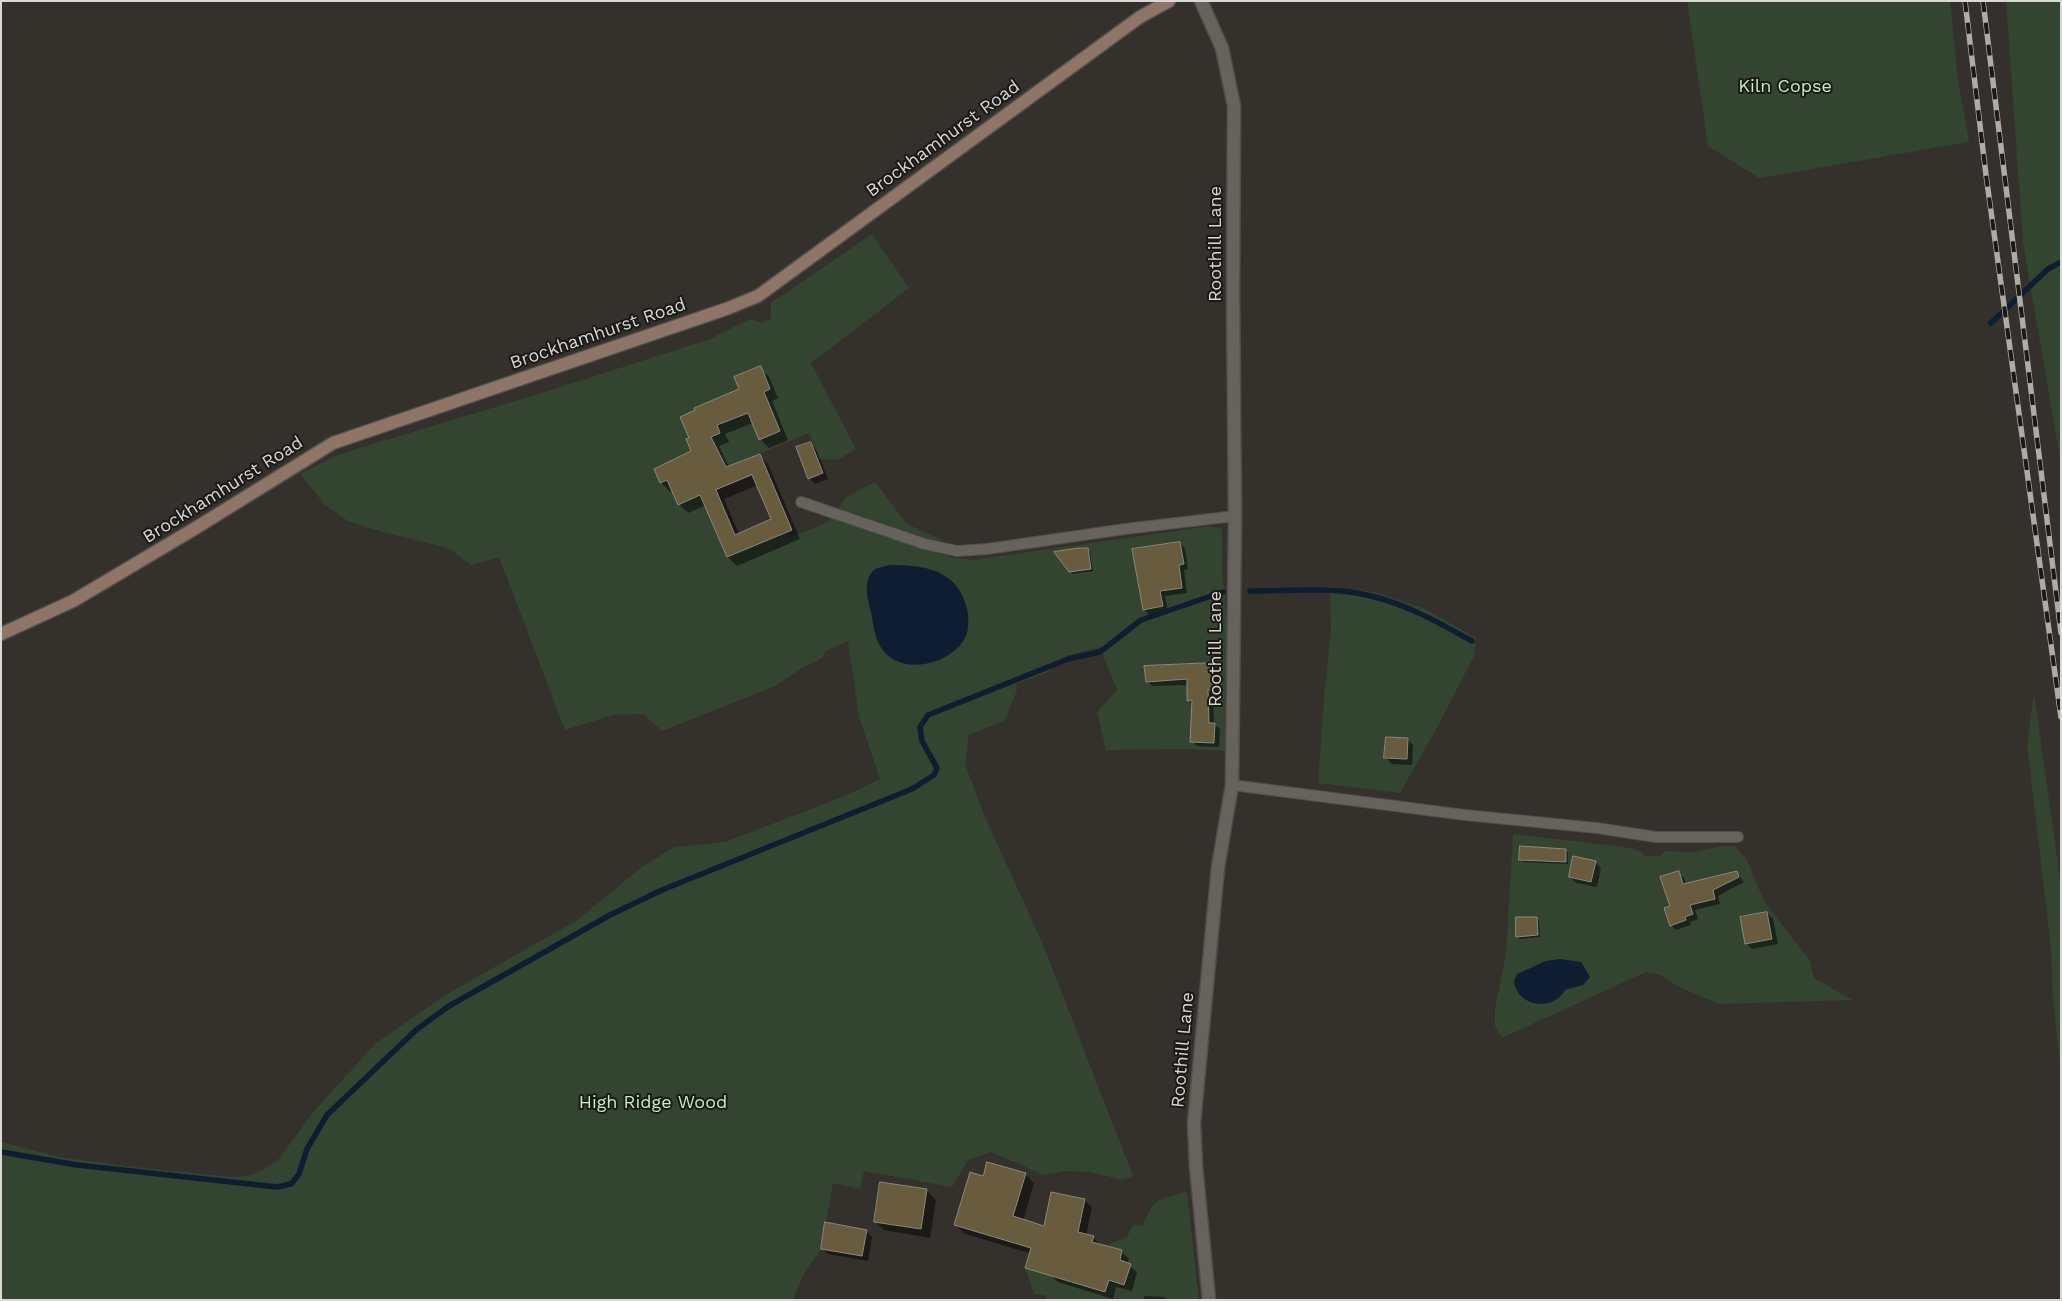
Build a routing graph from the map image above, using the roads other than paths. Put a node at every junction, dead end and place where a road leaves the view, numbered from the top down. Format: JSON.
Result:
{"nodes":[{"id":1,"x":1169,"y":1,"type":"edge"},
{"id":2,"x":1201,"y":1,"type":"edge"},
{"id":3,"x":801,"y":502,"type":"dead end"},
{"id":4,"x":1235,"y":516,"type":"junction"},
{"id":5,"x":1,"y":634,"type":"edge"},
{"id":6,"x":1232,"y":785,"type":"junction"},
{"id":7,"x":1738,"y":837,"type":"dead end"},
{"id":8,"x":1209,"y":1300,"type":"edge"}],
"edges":[{"from":1,"to":5,"type":"street","name":"Brockhamhurst Road"},
{"from":2,"to":4,"type":"street","name":"Roothill Lane"},
{"from":3,"to":4,"type":"lane"},
{"from":4,"to":6,"type":"street","name":"Roothill Lane"},
{"from":6,"to":7,"type":"lane"},
{"from":6,"to":8,"type":"street","name":"Roothill Lane"}]}
